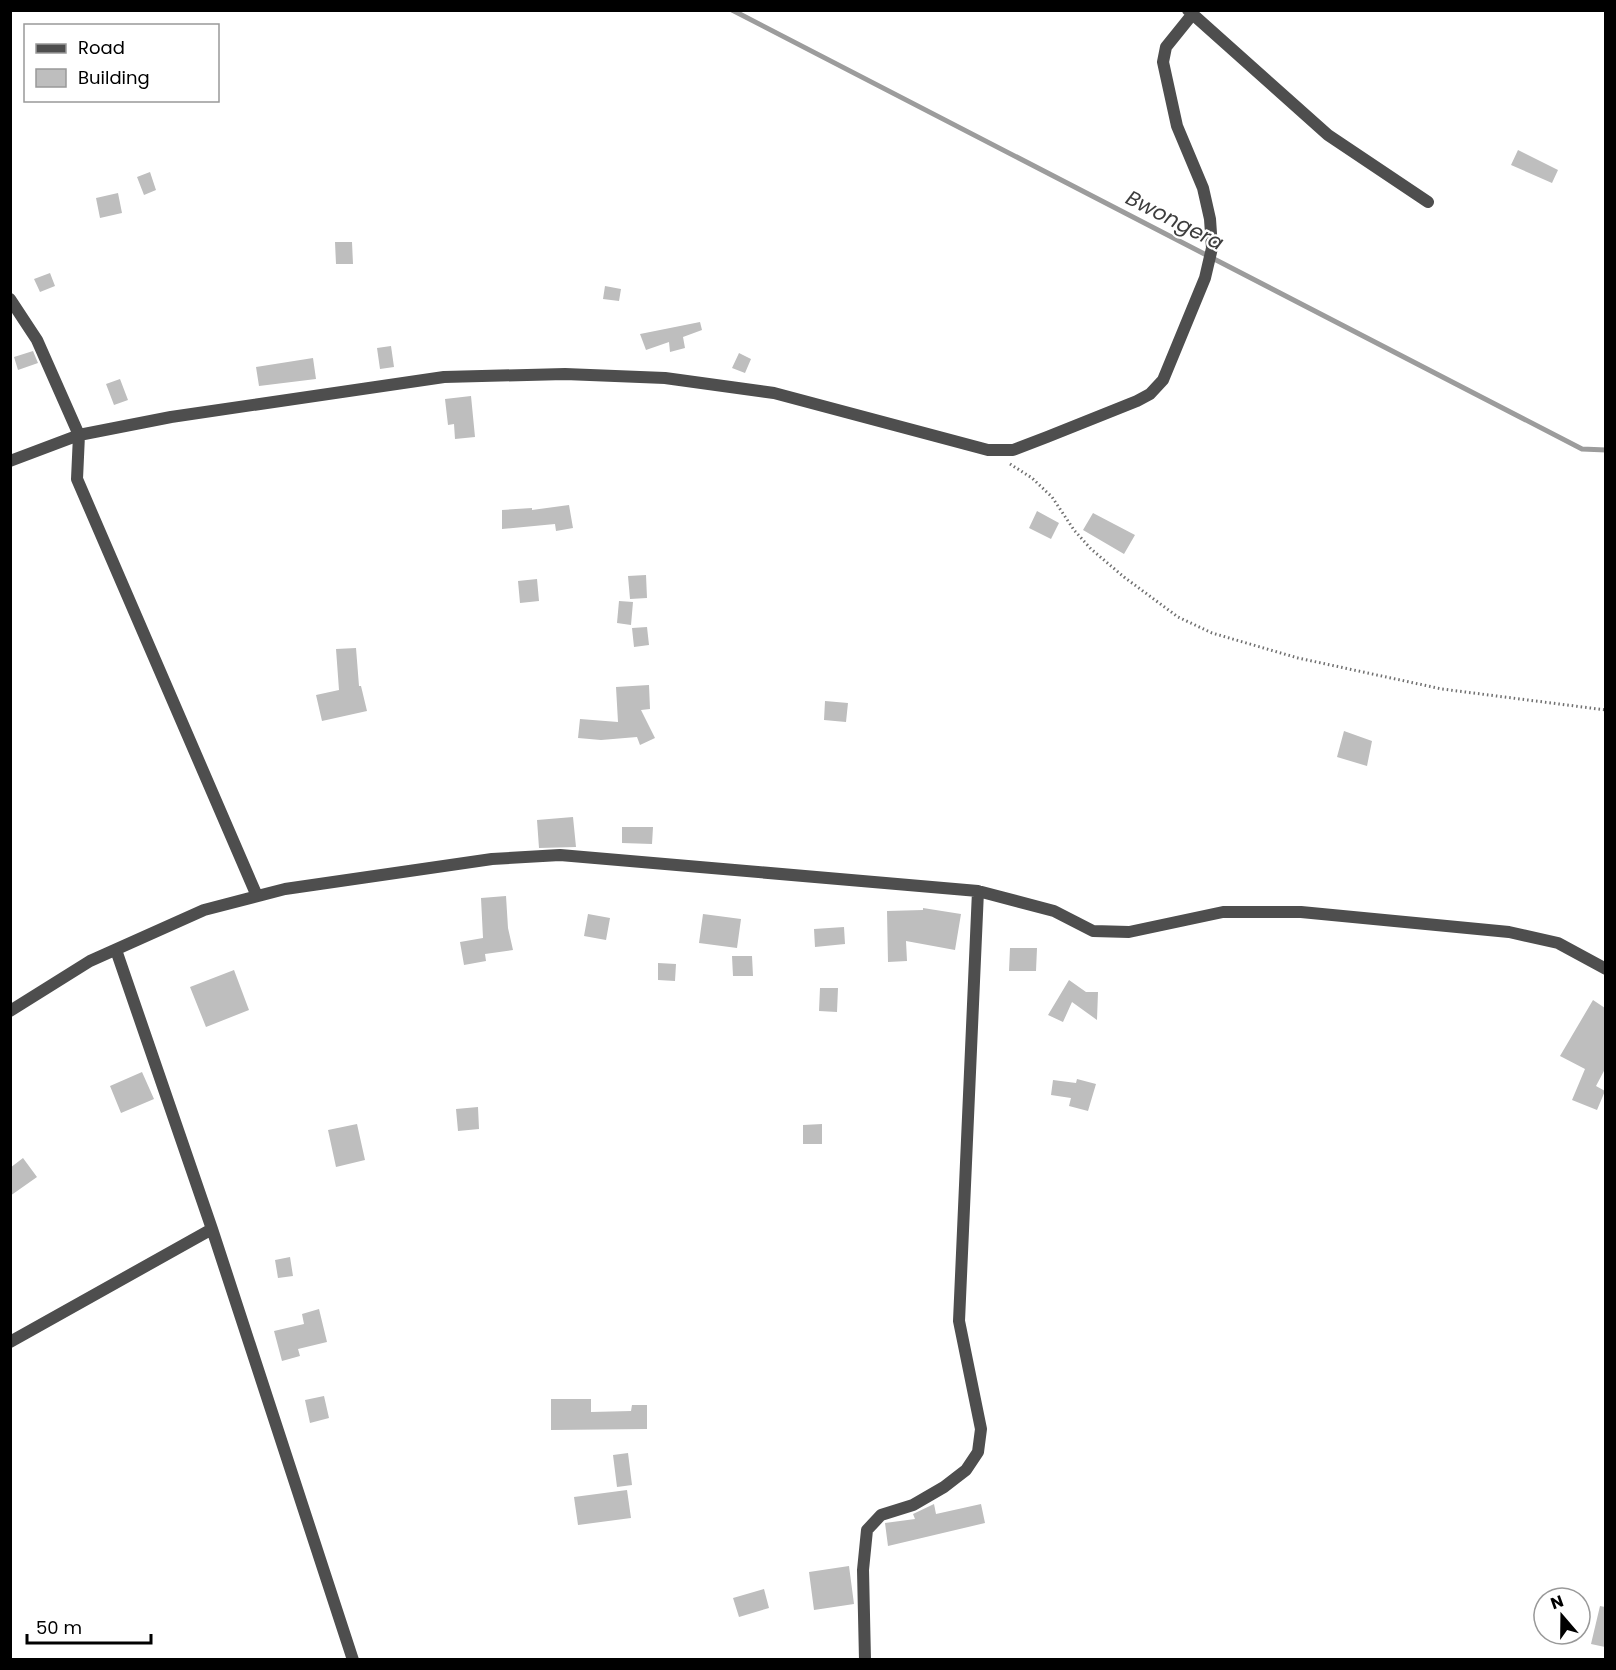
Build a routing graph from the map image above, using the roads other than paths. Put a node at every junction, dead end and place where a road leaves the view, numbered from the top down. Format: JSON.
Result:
{"nodes":[{"id":1,"x":1190,"y":13,"type":"edge"},
{"id":2,"x":1428,"y":202,"type":"dead end"},
{"id":3,"x":10,"y":299,"type":"edge"},
{"id":4,"x":79,"y":435,"type":"junction"},
{"id":5,"x":10,"y":461,"type":"edge"},
{"id":6,"x":978,"y":891,"type":"junction"},
{"id":7,"x":257,"y":897,"type":"junction"},
{"id":8,"x":116,"y":950,"type":"junction"},
{"id":9,"x":1605,"y":969,"type":"edge"},
{"id":10,"x":10,"y":1011,"type":"edge"},
{"id":11,"x":212,"y":1229,"type":"junction"},
{"id":12,"x":10,"y":1342,"type":"edge"},
{"id":13,"x":353,"y":1659,"type":"edge"},
{"id":14,"x":865,"y":1659,"type":"edge"}],
"edges":[{"from":1,"to":2,"type":"street"},
{"from":1,"to":4,"type":"street"},
{"from":3,"to":4,"type":"street"},
{"from":4,"to":5,"type":"street"},
{"from":4,"to":7,"type":"street"},
{"from":6,"to":7,"type":"street"},
{"from":6,"to":9,"type":"street"},
{"from":6,"to":14,"type":"street"},
{"from":7,"to":8,"type":"street"},
{"from":8,"to":10,"type":"street"},
{"from":8,"to":11,"type":"street"},
{"from":11,"to":12,"type":"street"},
{"from":11,"to":13,"type":"street"}]}
